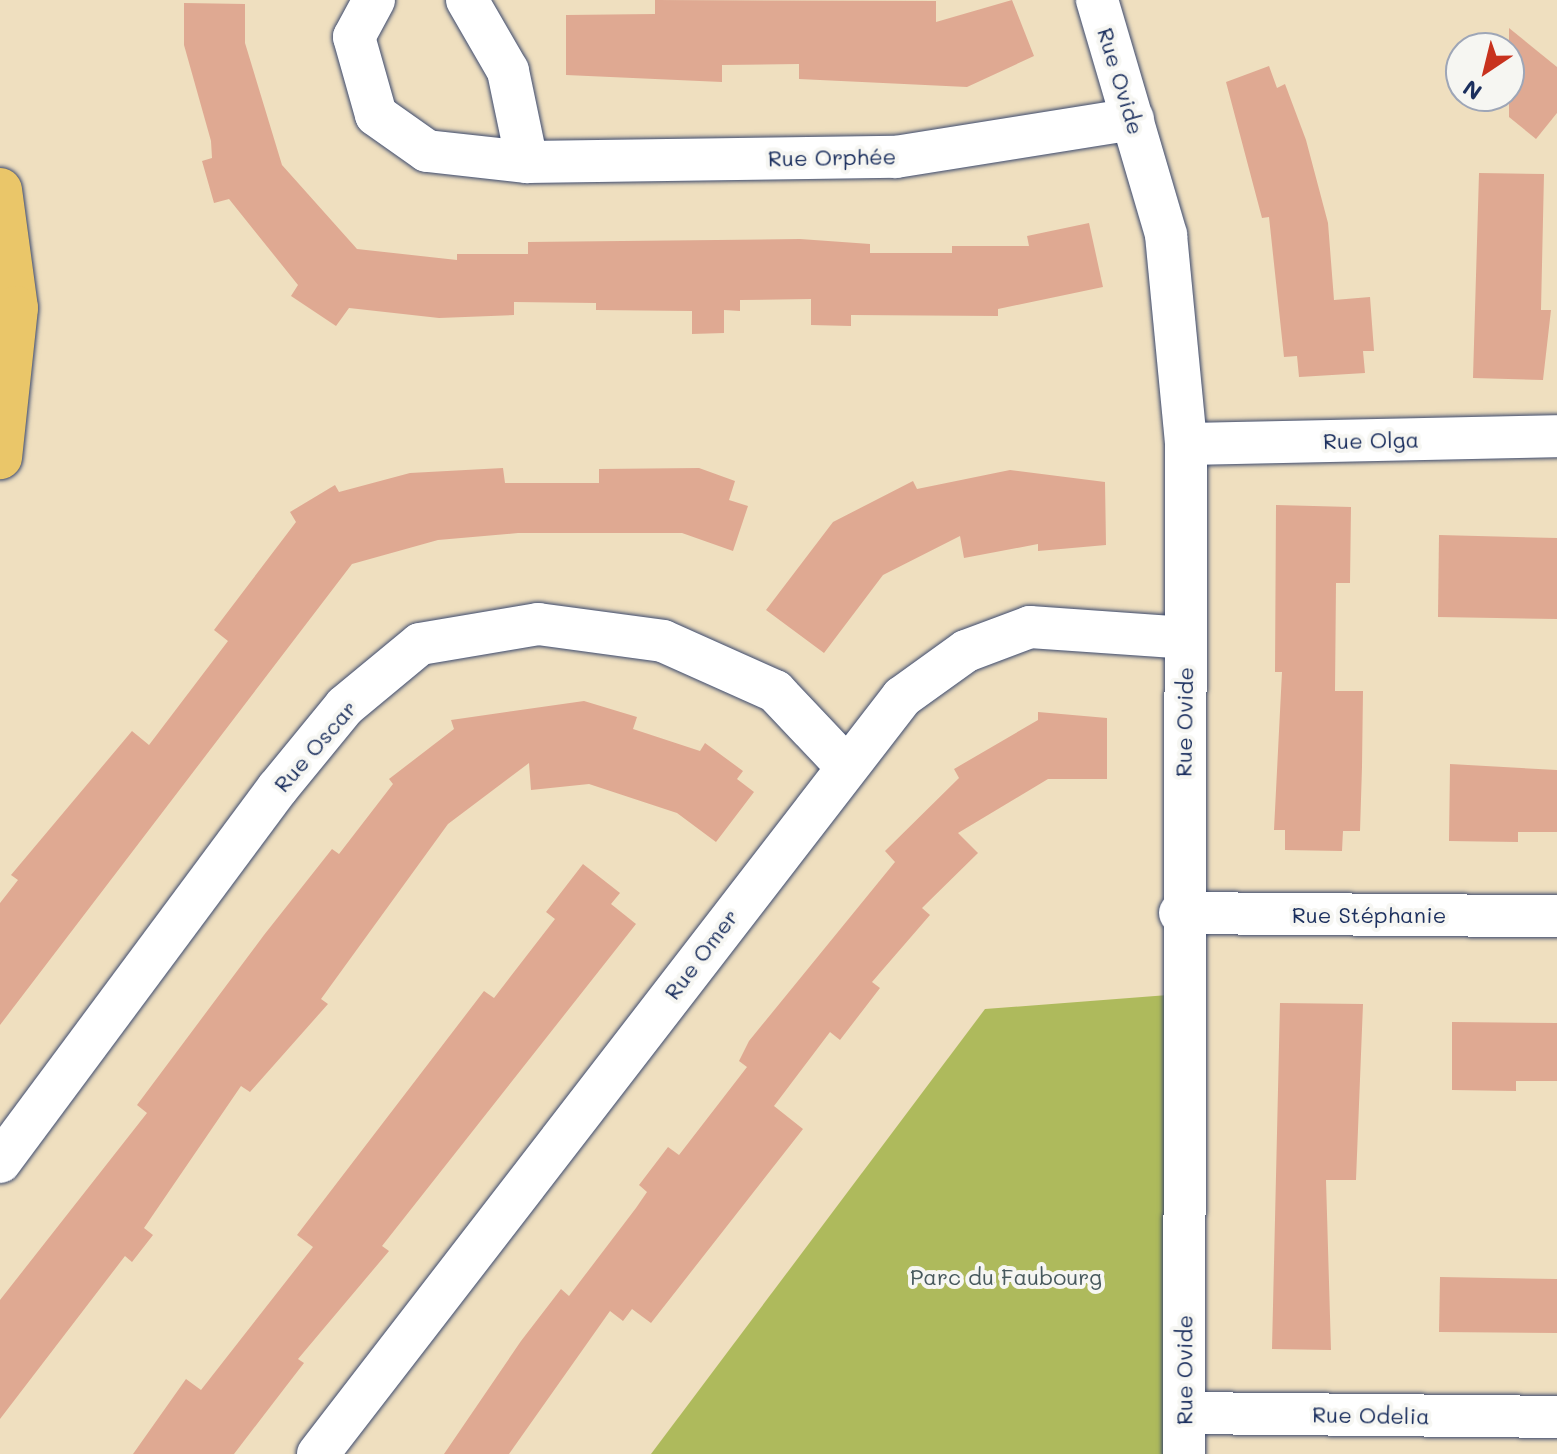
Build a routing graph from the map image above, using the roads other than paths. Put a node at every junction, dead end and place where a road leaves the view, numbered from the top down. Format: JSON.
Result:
{"nodes":[{"id":1,"x":374,"y":0,"type":"edge"},
{"id":2,"x":467,"y":0,"type":"edge"},
{"id":3,"x":1097,"y":0,"type":"edge"},
{"id":4,"x":1133,"y":119,"type":"junction"},
{"id":5,"x":527,"y":162,"type":"junction"},
{"id":6,"x":0,"y":190,"type":"edge"},
{"id":7,"x":1557,"y":436,"type":"edge"},
{"id":8,"x":1186,"y":444,"type":"junction"},
{"id":9,"x":0,"y":457,"type":"edge"},
{"id":10,"x":1186,"y":638,"type":"junction"},
{"id":11,"x":845,"y":765,"type":"junction"},
{"id":12,"x":1180,"y":913,"type":"junction"},
{"id":13,"x":1557,"y":916,"type":"edge"},
{"id":14,"x":0,"y":1162,"type":"edge"},
{"id":15,"x":1557,"y":1417,"type":"edge"},
{"id":16,"x":1184,"y":1434,"type":"edge"},
{"id":17,"x":318,"y":1454,"type":"edge"}],
"edges":[{"from":1,"to":5,"type":"street","name":"Rue Orphée"},
{"from":2,"to":5,"type":"street"},
{"from":3,"to":4,"type":"street","name":"Rue Ovide"},
{"from":4,"to":5,"type":"street","name":"Rue Orphée"},
{"from":4,"to":8,"type":"street","name":"Rue Ovide"},
{"from":6,"to":9,"type":"highway"},
{"from":7,"to":8,"type":"street","name":"Rue Olga"},
{"from":8,"to":10,"type":"street","name":"Rue Ovide"},
{"from":10,"to":11,"type":"street","name":"Rue Omer"},
{"from":10,"to":12,"type":"street","name":"Rue Ovide"},
{"from":11,"to":14,"type":"street","name":"Rue Oscar"},
{"from":11,"to":17,"type":"street","name":"Rue Omer"},
{"from":12,"to":13,"type":"street","name":"Rue Stéphanie"},
{"from":12,"to":16,"type":"street","name":"Rue Ovide"},
{"from":15,"to":16,"type":"street","name":"Rue Odelia"}]}
